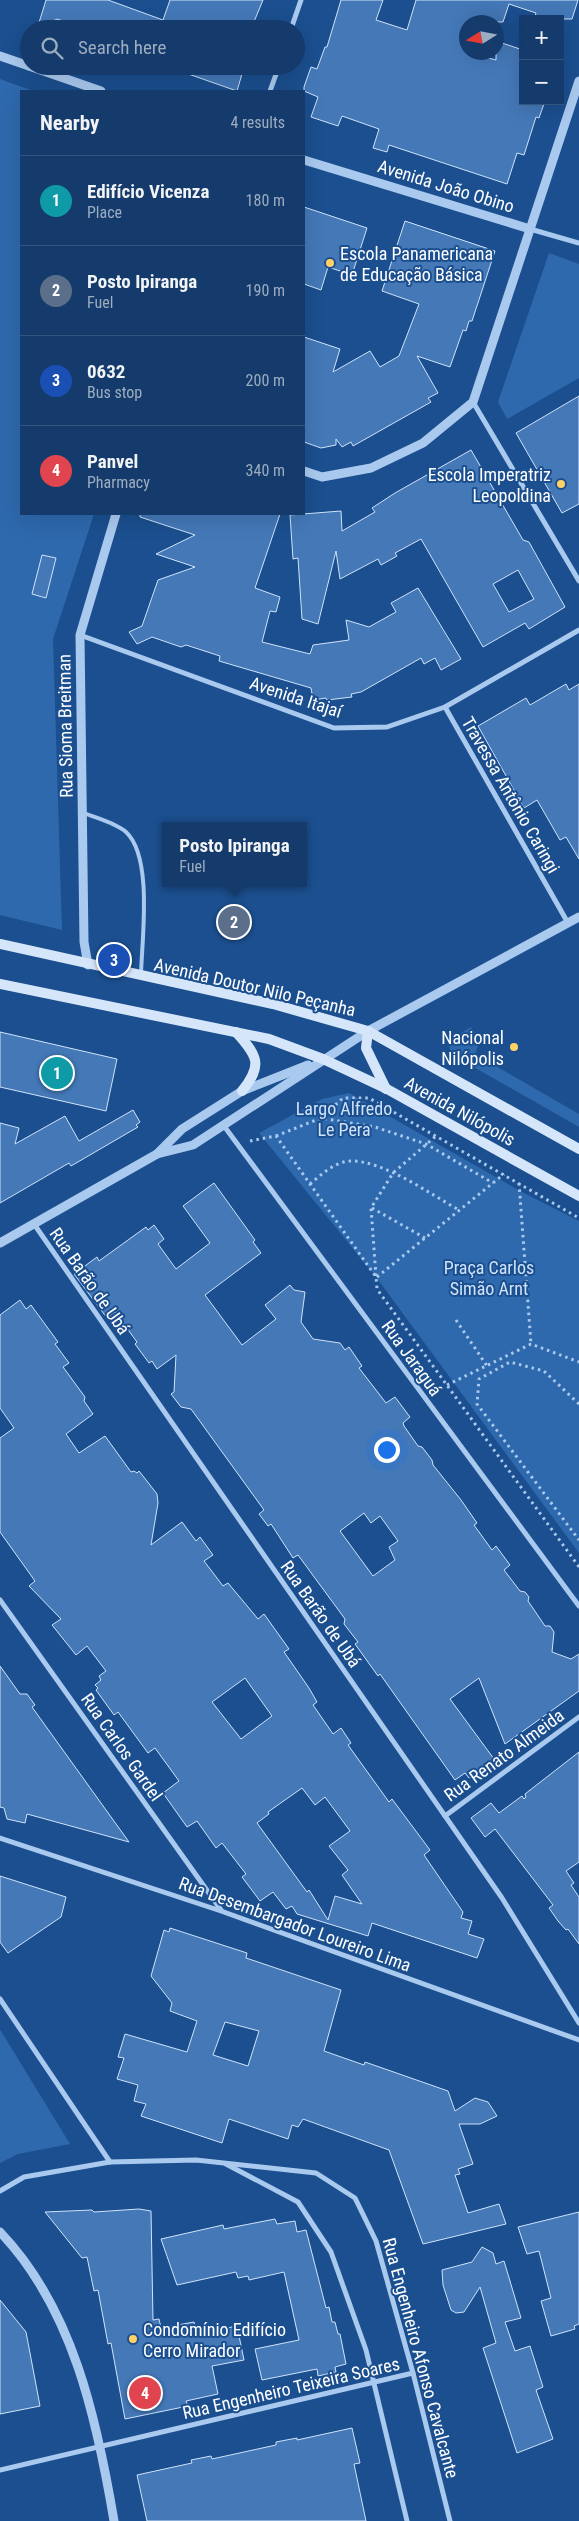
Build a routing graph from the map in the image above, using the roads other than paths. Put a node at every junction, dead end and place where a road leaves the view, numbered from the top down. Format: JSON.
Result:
{"nodes":[{"id":1,"x":301,"y":0,"type":"edge"},
{"id":2,"x":294,"y":20,"type":"edge"},
{"id":3,"x":0,"y":56,"type":"edge"},
{"id":4,"x":20,"y":63,"type":"edge"},
{"id":5,"x":55,"y":75,"type":"edge"},
{"id":6,"x":276,"y":75,"type":"edge"},
{"id":7,"x":579,"y":81,"type":"edge"},
{"id":8,"x":98,"y":90,"type":"edge"},
{"id":9,"x":270,"y":90,"type":"edge"},
{"id":10,"x":305,"y":160,"type":"edge"},
{"id":11,"x":530,"y":229,"type":"junction"},
{"id":12,"x":579,"y":243,"type":"edge"},
{"id":13,"x":473,"y":402,"type":"junction"},
{"id":14,"x":305,"y":471,"type":"edge"},
{"id":15,"x":116,"y":515,"type":"edge"},
{"id":16,"x":579,"y":581,"type":"edge"},
{"id":17,"x":579,"y":630,"type":"edge"},
{"id":18,"x":80,"y":636,"type":"junction"},
{"id":19,"x":445,"y":707,"type":"junction"},
{"id":20,"x":82,"y":812,"type":"junction"},
{"id":21,"x":579,"y":917,"type":"edge"},
{"id":22,"x":568,"y":923,"type":"junction"},
{"id":23,"x":84,"y":942,"type":"junction"},
{"id":24,"x":0,"y":944,"type":"edge"},
{"id":25,"x":74,"y":961,"type":"junction"},
{"id":26,"x":88,"y":965,"type":"junction"},
{"id":27,"x":141,"y":976,"type":"junction"},
{"id":28,"x":0,"y":984,"type":"edge"},
{"id":29,"x":368,"y":1031,"type":"junction"},
{"id":30,"x":236,"y":1032,"type":"junction"},
{"id":31,"x":323,"y":1059,"type":"junction"},
{"id":32,"x":386,"y":1089,"type":"junction"},
{"id":33,"x":242,"y":1091,"type":"junction"},
{"id":34,"x":224,"y":1126,"type":"junction"},
{"id":35,"x":579,"y":1149,"type":"edge"},
{"id":36,"x":157,"y":1154,"type":"junction"},
{"id":37,"x":579,"y":1196,"type":"edge"},
{"id":38,"x":34,"y":1224,"type":"junction"},
{"id":39,"x":0,"y":1243,"type":"edge"},
{"id":40,"x":0,"y":1600,"type":"edge"},
{"id":41,"x":579,"y":1606,"type":"edge"},
{"id":42,"x":579,"y":1717,"type":"edge"},
{"id":43,"x":445,"y":1816,"type":"junction"},
{"id":44,"x":0,"y":1838,"type":"edge"},
{"id":45,"x":221,"y":1911,"type":"junction"},
{"id":46,"x":0,"y":1999,"type":"edge"},
{"id":47,"x":579,"y":2023,"type":"edge"},
{"id":48,"x":579,"y":2040,"type":"edge"},
{"id":49,"x":221,"y":2161,"type":"junction"},
{"id":50,"x":110,"y":2162,"type":"junction"},
{"id":51,"x":0,"y":2190,"type":"edge"},
{"id":52,"x":0,"y":2232,"type":"edge"},
{"id":53,"x":413,"y":2373,"type":"junction"},
{"id":54,"x":372,"y":2382,"type":"junction"},
{"id":55,"x":102,"y":2447,"type":"junction"},
{"id":56,"x":0,"y":2470,"type":"edge"},
{"id":57,"x":114,"y":2521,"type":"edge"},
{"id":58,"x":407,"y":2521,"type":"edge"},
{"id":59,"x":450,"y":2521,"type":"edge"}],
"edges":[{"from":1,"to":2,"type":"street"},
{"from":3,"to":4,"type":"street"},
{"from":5,"to":8,"type":"street"},
{"from":6,"to":9,"type":"street"},
{"from":7,"to":11,"type":"street"},
{"from":10,"to":11,"type":"street","name":"Avenida João Obino"},
{"from":11,"to":12,"type":"street","name":"Avenida João Obino"},
{"from":11,"to":13,"type":"street"},
{"from":13,"to":14,"type":"street"},
{"from":13,"to":16,"type":"street"},
{"from":15,"to":18,"type":"street","name":"Rua Sioma Breitman"},
{"from":17,"to":19,"type":"street","name":"Avenida Itajaí"},
{"from":18,"to":19,"type":"street","name":"Avenida Itajaí"},
{"from":18,"to":20,"type":"street","name":"Rua Sioma Breitman"},
{"from":19,"to":22,"type":"street","name":"Travessa Antônio Caringi"},
{"from":20,"to":23,"type":"street","name":"Rua Sioma Breitman"},
{"from":20,"to":27,"type":"lane"},
{"from":21,"to":22,"type":"street","name":"Avenida Doutor Nilo Peçanha"},
{"from":22,"to":29,"type":"street","name":"Avenida Doutor Nilo Peçanha"},
{"from":23,"to":25,"type":"street","name":"Rua Sioma Breitman"},
{"from":23,"to":26,"type":"street","name":"Rua Sioma Breitman"},
{"from":24,"to":25,"type":"main road","name":"Avenida Doutor Nilo Peçanha"},
{"from":25,"to":26,"type":"main road","name":"Avenida Doutor Nilo Peçanha"},
{"from":26,"to":27,"type":"main road","name":"Avenida Doutor Nilo Peçanha"},
{"from":27,"to":29,"type":"main road","name":"Avenida Doutor Nilo Peçanha"},
{"from":28,"to":30,"type":"main road"},
{"from":29,"to":31,"type":"street"},
{"from":29,"to":32,"type":"main road"},
{"from":29,"to":35,"type":"main road","name":"Avenida Nilópolis"},
{"from":30,"to":31,"type":"main road"},
{"from":30,"to":33,"type":"main road"},
{"from":31,"to":32,"type":"main road","name":"Avenida Nilópolis"},
{"from":31,"to":33,"type":"street"},
{"from":31,"to":34,"type":"street"},
{"from":32,"to":37,"type":"main road","name":"Avenida Nilópolis"},
{"from":33,"to":36,"type":"street"},
{"from":34,"to":36,"type":"street"},
{"from":34,"to":41,"type":"street","name":"Rua Jaraguá"},
{"from":36,"to":38,"type":"street"},
{"from":38,"to":39,"type":"street"},
{"from":38,"to":43,"type":"street","name":"Rua Barão de Ubá"},
{"from":40,"to":45,"type":"street","name":"Rua Carlos Gardel"},
{"from":42,"to":43,"type":"street","name":"Rua Renato Almeida"},
{"from":43,"to":47,"type":"street","name":"Rua Barão de Ubá"},
{"from":44,"to":45,"type":"street","name":"Rua Desembargador Loureiro Lima"},
{"from":45,"to":48,"type":"street","name":"Rua Desembargador Loureiro Lima"},
{"from":46,"to":50,"type":"street"},
{"from":49,"to":50,"type":"street","name":"Rua Engenheiro Afonso Cavalcante"},
{"from":49,"to":53,"type":"street","name":"Rua Engenheiro Afonso Cavalcante"},
{"from":49,"to":54,"type":"street","name":"Rua Engenheiro Afonso Cavalcante"},
{"from":50,"to":51,"type":"street","name":"Rua Engenheiro Afonso Cavalcante"},
{"from":52,"to":55,"type":"street"},
{"from":53,"to":54,"type":"street","name":"Rua Engenheiro Teixeira Soares"},
{"from":53,"to":59,"type":"street","name":"Rua Engenheiro Afonso Cavalcante"},
{"from":54,"to":55,"type":"street","name":"Rua Engenheiro Teixeira Soares"},
{"from":54,"to":58,"type":"street","name":"Rua Engenheiro Afonso Cavalcante"},
{"from":55,"to":56,"type":"street","name":"Rua Engenheiro Teixeira Soares"},
{"from":55,"to":57,"type":"street"}]}
